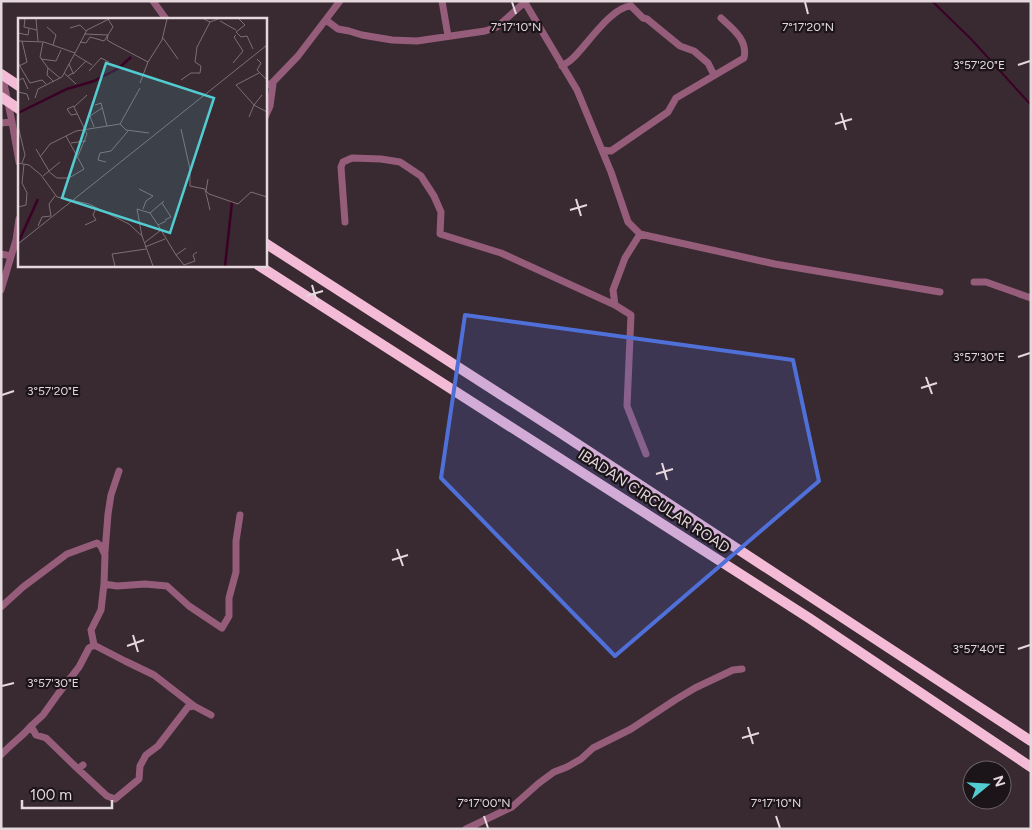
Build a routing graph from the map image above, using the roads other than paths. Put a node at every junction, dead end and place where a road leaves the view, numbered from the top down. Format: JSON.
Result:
{"nodes":[{"id":1,"x":153,"y":1,"type":"edge"},
{"id":2,"x":340,"y":1,"type":"edge"},
{"id":3,"x":442,"y":1,"type":"edge"},
{"id":4,"x":525,"y":2,"type":"edge"},
{"id":5,"x":165,"y":18,"type":"edge"},
{"id":6,"x":721,"y":18,"type":"dead end"},
{"id":7,"x":326,"y":20,"type":"junction"},
{"id":8,"x":448,"y":36,"type":"junction"},
{"id":9,"x":562,"y":66,"type":"junction"},
{"id":10,"x":1,"y":73,"type":"edge"},
{"id":11,"x":714,"y":75,"type":"junction"},
{"id":12,"x":268,"y":84,"type":"edge"},
{"id":13,"x":18,"y":85,"type":"edge"},
{"id":14,"x":1,"y":98,"type":"edge"},
{"id":15,"x":18,"y":108,"type":"edge"},
{"id":16,"x":266,"y":115,"type":"edge"},
{"id":17,"x":12,"y":122,"type":"junction"},
{"id":18,"x":1,"y":123,"type":"edge"},
{"id":19,"x":602,"y":150,"type":"junction"},
{"id":20,"x":18,"y":156,"type":"edge"},
{"id":21,"x":345,"y":222,"type":"dead end"},
{"id":22,"x":18,"y":226,"type":"edge"},
{"id":23,"x":640,"y":234,"type":"junction"},
{"id":24,"x":266,"y":244,"type":"edge"},
{"id":25,"x":1,"y":254,"type":"edge"},
{"id":26,"x":11,"y":256,"type":"junction"},
{"id":27,"x":260,"y":266,"type":"edge"},
{"id":28,"x":974,"y":282,"type":"dead end"},
{"id":29,"x":1,"y":290,"type":"edge"},
{"id":30,"x":940,"y":292,"type":"dead end"},
{"id":31,"x":1031,"y":298,"type":"edge"},
{"id":32,"x":615,"y":305,"type":"junction"},
{"id":33,"x":646,"y":454,"type":"dead end"},
{"id":34,"x":120,"y":471,"type":"dead end"},
{"id":35,"x":240,"y":515,"type":"dead end"},
{"id":36,"x":105,"y":555,"type":"junction"},
{"id":37,"x":104,"y":584,"type":"junction"},
{"id":38,"x":1,"y":607,"type":"edge"},
{"id":39,"x":94,"y":645,"type":"junction"},
{"id":40,"x":742,"y":669,"type":"dead end"},
{"id":41,"x":194,"y":706,"type":"junction"},
{"id":42,"x":211,"y":715,"type":"dead end"},
{"id":43,"x":31,"y":726,"type":"junction"},
{"id":44,"x":1031,"y":741,"type":"edge"},
{"id":45,"x":1,"y":755,"type":"edge"},
{"id":46,"x":1031,"y":767,"type":"edge"},
{"id":47,"x":466,"y":829,"type":"edge"}],
"edges":[{"from":1,"to":5,"type":"street"},
{"from":2,"to":7,"type":"street"},
{"from":3,"to":8,"type":"street"},
{"from":4,"to":8,"type":"street"},
{"from":4,"to":9,"type":"street"},
{"from":6,"to":11,"type":"street"},
{"from":7,"to":8,"type":"street"},
{"from":7,"to":12,"type":"street"},
{"from":9,"to":11,"type":"street"},
{"from":9,"to":19,"type":"street"},
{"from":10,"to":13,"type":"highway"},
{"from":10,"to":17,"type":"street"},
{"from":11,"to":19,"type":"street"},
{"from":12,"to":16,"type":"street"},
{"from":14,"to":15,"type":"highway"},
{"from":17,"to":18,"type":"street"},
{"from":17,"to":20,"type":"street"},
{"from":19,"to":23,"type":"street"},
{"from":21,"to":32,"type":"street"},
{"from":22,"to":26,"type":"street"},
{"from":23,"to":30,"type":"street"},
{"from":23,"to":32,"type":"street"},
{"from":24,"to":44,"type":"highway","name":"IBADAN CIRCULAR ROAD"},
{"from":25,"to":26,"type":"street"},
{"from":26,"to":29,"type":"street"},
{"from":27,"to":46,"type":"highway","name":"IBADAN CIRCULAR ROAD"},
{"from":28,"to":31,"type":"street"},
{"from":32,"to":33,"type":"street"},
{"from":34,"to":36,"type":"street"},
{"from":35,"to":37,"type":"street"},
{"from":36,"to":37,"type":"street"},
{"from":36,"to":38,"type":"street"},
{"from":37,"to":39,"type":"street"},
{"from":39,"to":41,"type":"street"},
{"from":39,"to":43,"type":"street"},
{"from":40,"to":47,"type":"street"},
{"from":41,"to":42,"type":"street"},
{"from":41,"to":43,"type":"street"},
{"from":43,"to":45,"type":"street"}]}
